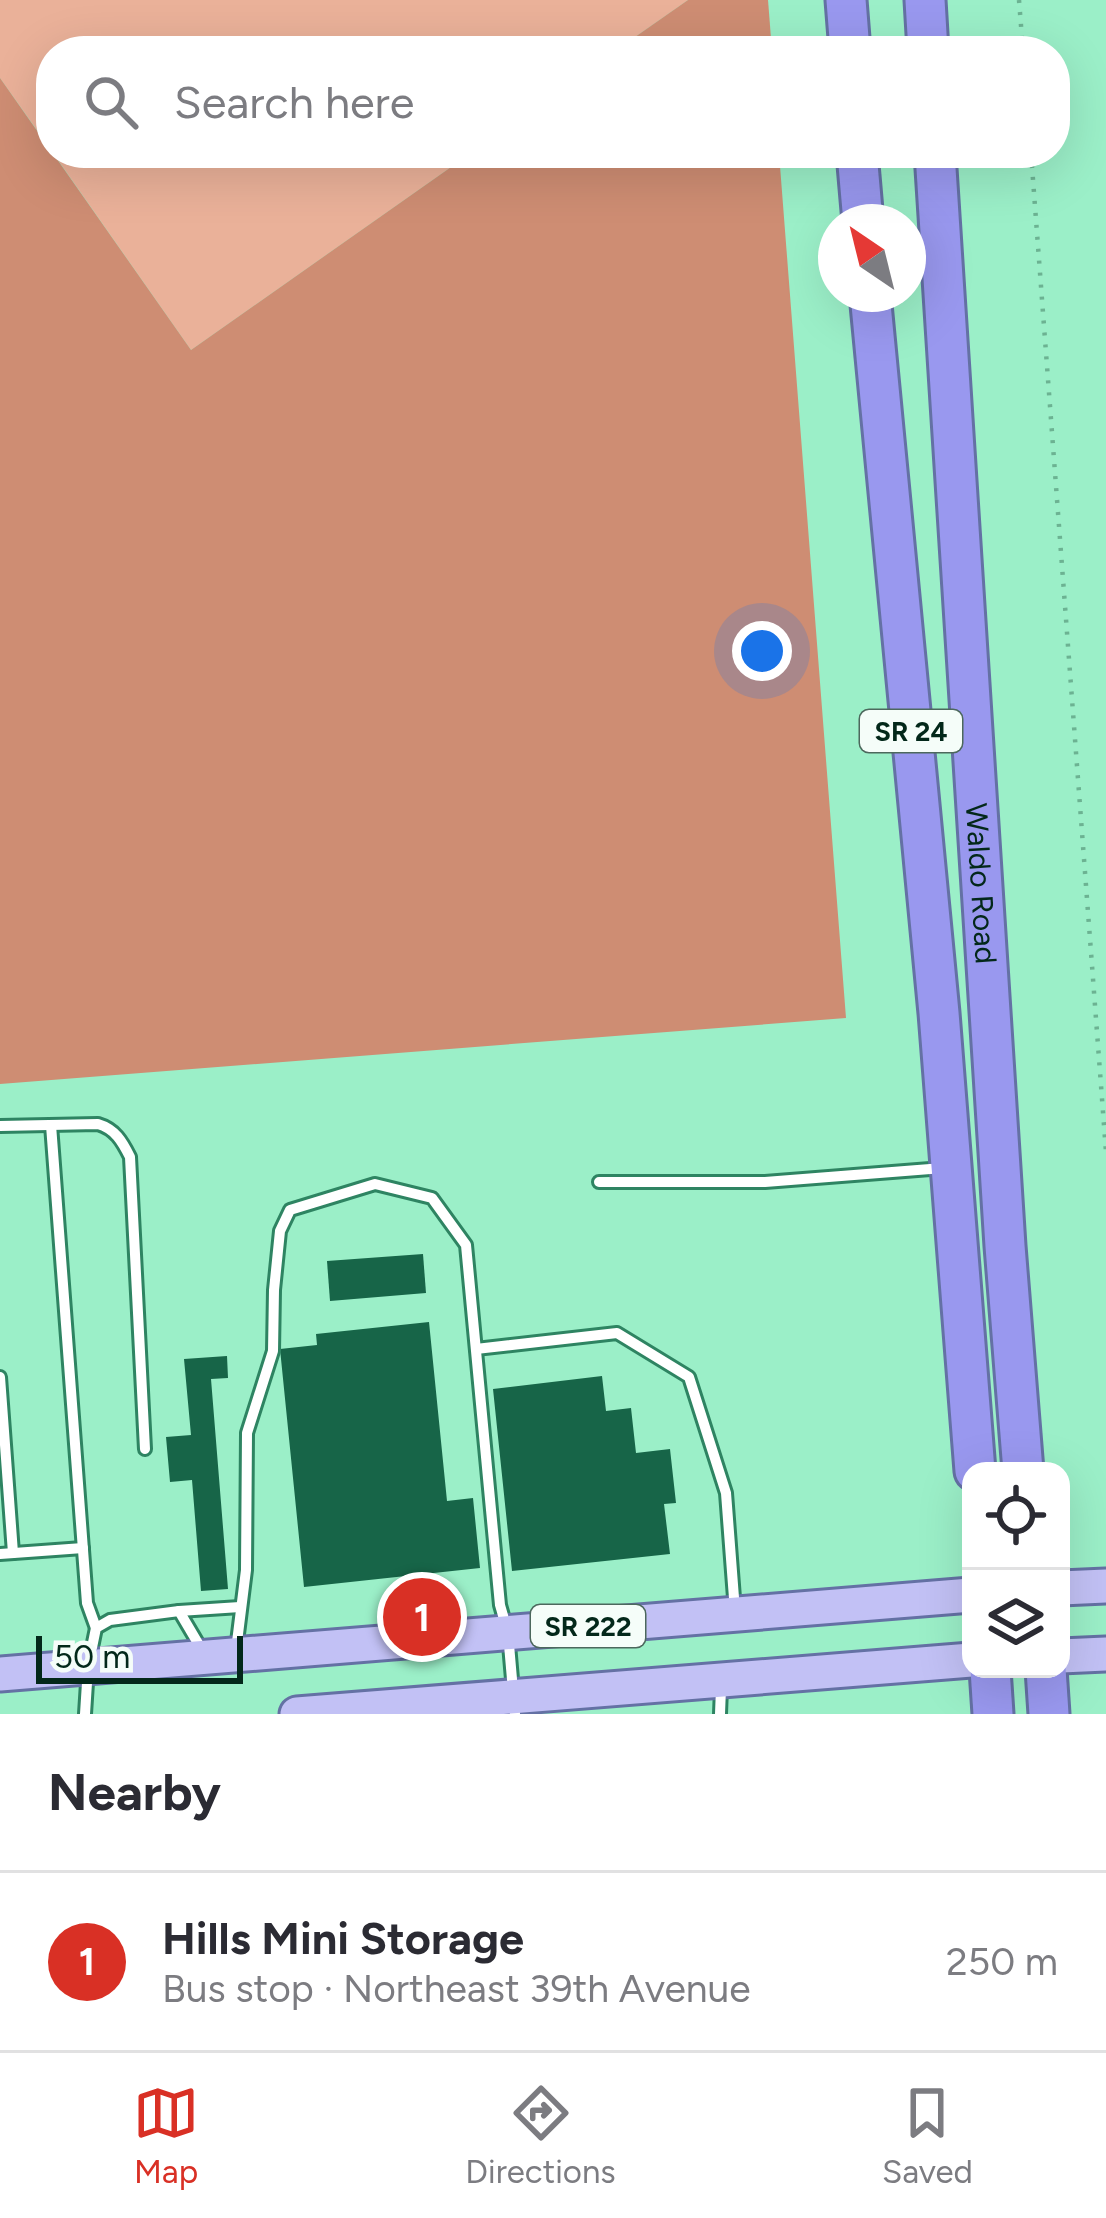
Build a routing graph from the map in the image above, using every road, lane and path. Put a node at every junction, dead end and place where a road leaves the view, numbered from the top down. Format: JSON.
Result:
{"nodes":[{"id":1,"x":846,"y":0,"type":"edge"},
{"id":2,"x":925,"y":0,"type":"edge"},
{"id":3,"x":1019,"y":0,"type":"edge"},
{"id":4,"x":849,"y":36,"type":"edge"},
{"id":5,"x":927,"y":36,"type":"edge"},
{"id":6,"x":1022,"y":36,"type":"edge"},
{"id":7,"x":858,"y":168,"type":"edge"},
{"id":8,"x":936,"y":168,"type":"edge"},
{"id":9,"x":1032,"y":168,"type":"edge"},
{"id":10,"x":861,"y":204,"type":"edge"},
{"id":11,"x":872,"y":312,"type":"edge"},
{"id":12,"x":51,"y":1125,"type":"junction"},
{"id":13,"x":0,"y":1126,"type":"edge"},
{"id":14,"x":1106,"y":1152,"type":"edge"},
{"id":15,"x":976,"y":1167,"type":"junction"},
{"id":16,"x":599,"y":1182,"type":"dead end"},
{"id":17,"x":476,"y":1349,"type":"junction"},
{"id":18,"x":0,"y":1377,"type":"edge"},
{"id":19,"x":145,"y":1449,"type":"dead end"},
{"id":20,"x":975,"y":1462,"type":"edge"},
{"id":21,"x":1022,"y":1462,"type":"edge"},
{"id":22,"x":83,"y":1548,"type":"junction"},
{"id":23,"x":6,"y":1553,"type":"edge"},
{"id":24,"x":1106,"y":1586,"type":"edge"},
{"id":25,"x":1070,"y":1588,"type":"edge"},
{"id":26,"x":962,"y":1596,"type":"edge"},
{"id":27,"x":240,"y":1606,"type":"junction"},
{"id":28,"x":179,"y":1611,"type":"junction"},
{"id":29,"x":735,"y":1614,"type":"junction"},
{"id":30,"x":96,"y":1628,"type":"junction"},
{"id":31,"x":508,"y":1633,"type":"junction"},
{"id":32,"x":1106,"y":1654,"type":"edge"},
{"id":33,"x":1070,"y":1656,"type":"edge"},
{"id":34,"x":221,"y":1657,"type":"junction"},
{"id":35,"x":962,"y":1661,"type":"edge"},
{"id":36,"x":88,"y":1667,"type":"junction"},
{"id":37,"x":0,"y":1674,"type":"edge"},
{"id":38,"x":991,"y":1678,"type":"edge"},
{"id":39,"x":1047,"y":1678,"type":"edge"},
{"id":40,"x":721,"y":1679,"type":"junction"},
{"id":41,"x":514,"y":1705,"type":"edge"},
{"id":42,"x":85,"y":1714,"type":"edge"},
{"id":43,"x":297,"y":1714,"type":"edge"},
{"id":44,"x":720,"y":1714,"type":"edge"},
{"id":45,"x":994,"y":1714,"type":"edge"},
{"id":46,"x":1049,"y":1714,"type":"edge"}],
"edges":[{"from":1,"to":4,"type":"highway"},
{"from":2,"to":5,"type":"highway"},
{"from":3,"to":6,"type":"path"},
{"from":7,"to":10,"type":"highway"},
{"from":8,"to":15,"type":"highway","name":"Waldo Road","number":"SR 24"},
{"from":9,"to":14,"type":"path"},
{"from":11,"to":15,"type":"highway","name":"Waldo Road","number":"SR 24"},
{"from":12,"to":13,"type":"lane"},
{"from":12,"to":19,"type":"lane"},
{"from":12,"to":22,"type":"lane"},
{"from":15,"to":16,"type":"lane"},
{"from":15,"to":20,"type":"highway","name":"Waldo Road","number":"SR 24"},
{"from":15,"to":21,"type":"highway","name":"Waldo Road","number":"SR 24"},
{"from":17,"to":27,"type":"lane"},
{"from":17,"to":29,"type":"lane"},
{"from":17,"to":31,"type":"lane"},
{"from":18,"to":23,"type":"lane"},
{"from":22,"to":23,"type":"lane"},
{"from":22,"to":30,"type":"lane"},
{"from":24,"to":25,"type":"main road"},
{"from":26,"to":29,"type":"main road","number":"SR 222"},
{"from":27,"to":28,"type":"lane"},
{"from":27,"to":34,"type":"lane"},
{"from":28,"to":30,"type":"lane"},
{"from":28,"to":34,"type":"lane"},
{"from":29,"to":31,"type":"main road","number":"SR 222"},
{"from":30,"to":36,"type":"lane"},
{"from":31,"to":34,"type":"main road","number":"SR 222"},
{"from":31,"to":41,"type":"lane"},
{"from":32,"to":33,"type":"main road"},
{"from":34,"to":36,"type":"main road","number":"SR 222"},
{"from":35,"to":40,"type":"main road","number":"SR 222"},
{"from":36,"to":37,"type":"main road","number":"SR 222"},
{"from":36,"to":42,"type":"lane"},
{"from":38,"to":45,"type":"highway"},
{"from":39,"to":46,"type":"highway"},
{"from":40,"to":41,"type":"main road","number":"SR 222"},
{"from":40,"to":44,"type":"lane"},
{"from":41,"to":43,"type":"main road","number":"SR 222"}]}
